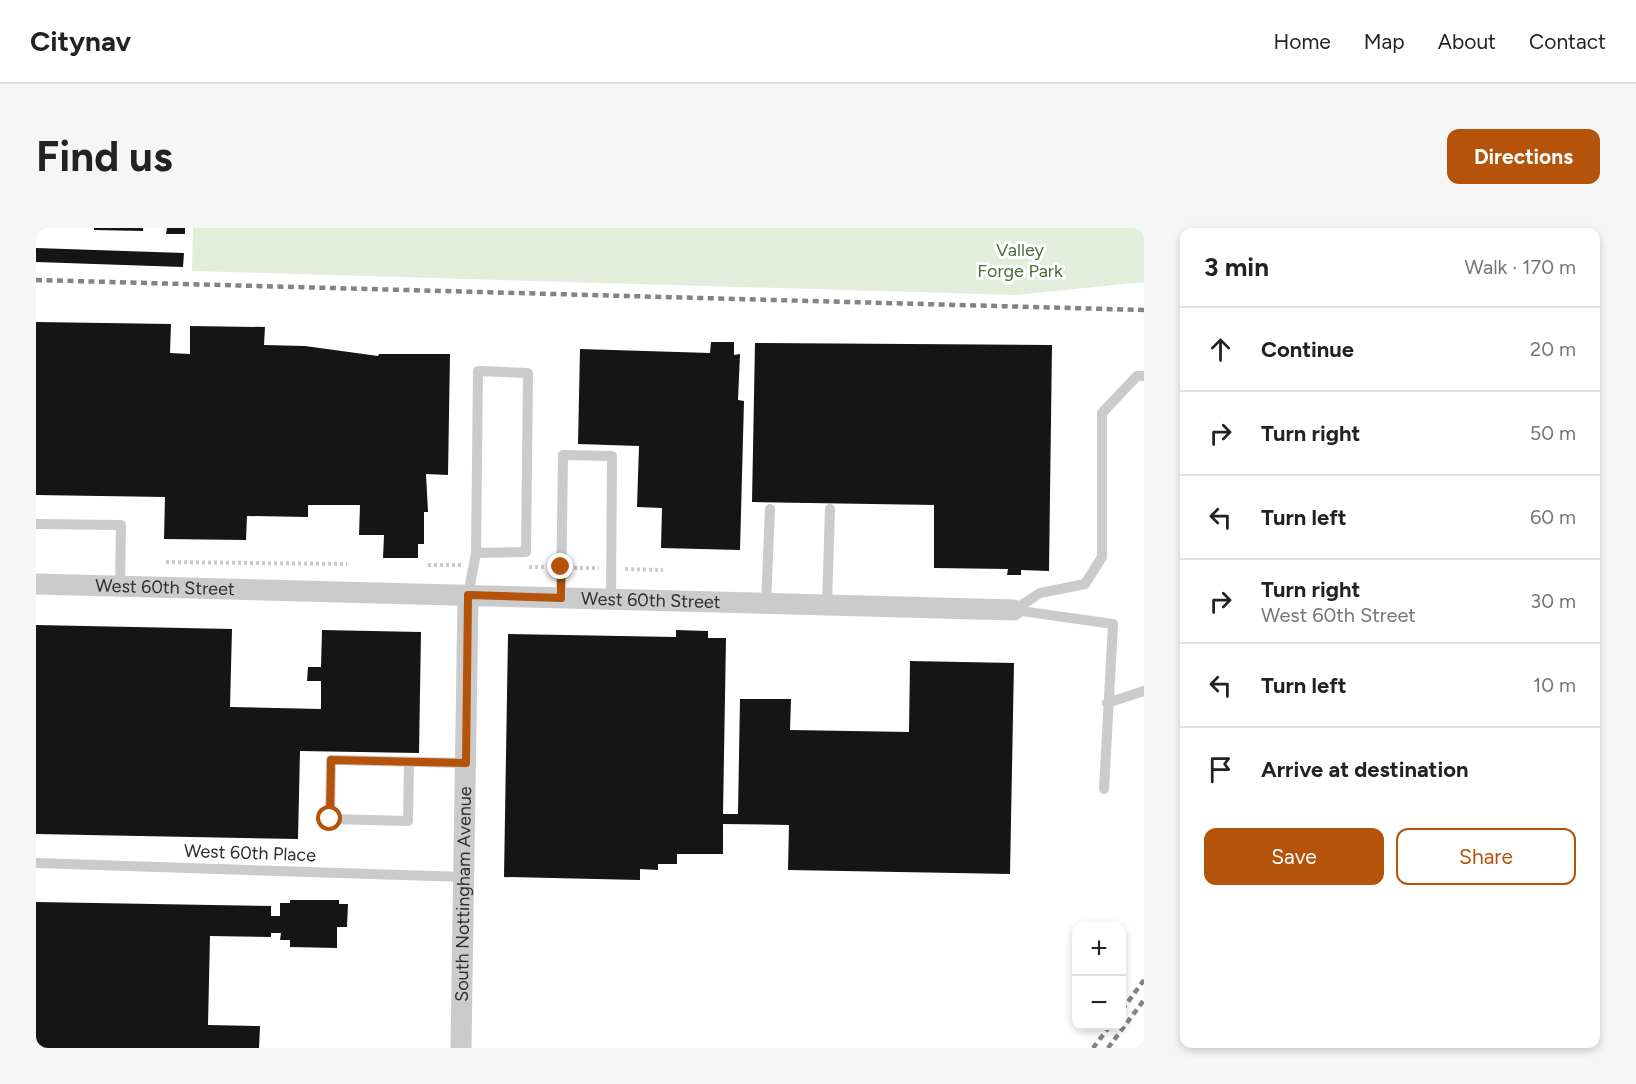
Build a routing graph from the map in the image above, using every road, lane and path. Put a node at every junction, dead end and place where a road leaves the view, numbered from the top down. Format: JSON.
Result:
{"nodes":[{"id":1,"x":1144,"y":376,"type":"edge"},
{"id":2,"x":770,"y":509,"type":"dead end"},
{"id":3,"x":830,"y":509,"type":"dead end"},
{"id":4,"x":36,"y":524,"type":"edge"},
{"id":5,"x":476,"y":553,"type":"junction"},
{"id":6,"x":166,"y":562,"type":"dead end"},
{"id":7,"x":347,"y":564,"type":"dead end"},
{"id":8,"x":36,"y":584,"type":"edge"},
{"id":9,"x":120,"y":586,"type":"junction"},
{"id":10,"x":468,"y":595,"type":"junction"},
{"id":11,"x":561,"y":598,"type":"junction"},
{"id":12,"x":611,"y":599,"type":"junction"},
{"id":13,"x":766,"y":604,"type":"junction"},
{"id":14,"x":827,"y":605,"type":"junction"},
{"id":15,"x":1014,"y":610,"type":"junction"},
{"id":16,"x":1144,"y":691,"type":"edge"},
{"id":17,"x":1107,"y":703,"type":"junction"},
{"id":18,"x":409,"y":762,"type":"junction"},
{"id":19,"x":466,"y":763,"type":"junction"},
{"id":20,"x":1104,"y":789,"type":"dead end"},
{"id":21,"x":36,"y":863,"type":"edge"},
{"id":22,"x":464,"y":877,"type":"junction"},
{"id":23,"x":461,"y":1048,"type":"edge"}],
"edges":[{"from":1,"to":15,"type":"lane"},
{"from":2,"to":13,"type":"lane"},
{"from":3,"to":14,"type":"lane"},
{"from":4,"to":9,"type":"lane"},
{"from":5,"to":5,"type":"lane"},
{"from":5,"to":10,"type":"lane"},
{"from":6,"to":7,"type":"path"},
{"from":8,"to":9,"type":"street","name":"West 60th Street"},
{"from":9,"to":10,"type":"street","name":"West 60th Street"},
{"from":10,"to":11,"type":"street","name":"West 60th Street"},
{"from":10,"to":19,"type":"street","name":"South Nottingham Avenue"},
{"from":11,"to":12,"type":"street","name":"West 60th Street"},
{"from":11,"to":12,"type":"lane"},
{"from":12,"to":13,"type":"street","name":"West 60th Street"},
{"from":13,"to":14,"type":"street","name":"West 60th Street"},
{"from":14,"to":15,"type":"street","name":"West 60th Street"},
{"from":15,"to":17,"type":"lane"},
{"from":16,"to":17,"type":"lane"},
{"from":17,"to":20,"type":"lane"},
{"from":18,"to":18,"type":"lane"},
{"from":18,"to":19,"type":"lane"},
{"from":19,"to":22,"type":"street","name":"South Nottingham Avenue"},
{"from":21,"to":22,"type":"lane","name":"West 60th Place"},
{"from":22,"to":23,"type":"street","name":"South Nottingham Avenue"}]}
